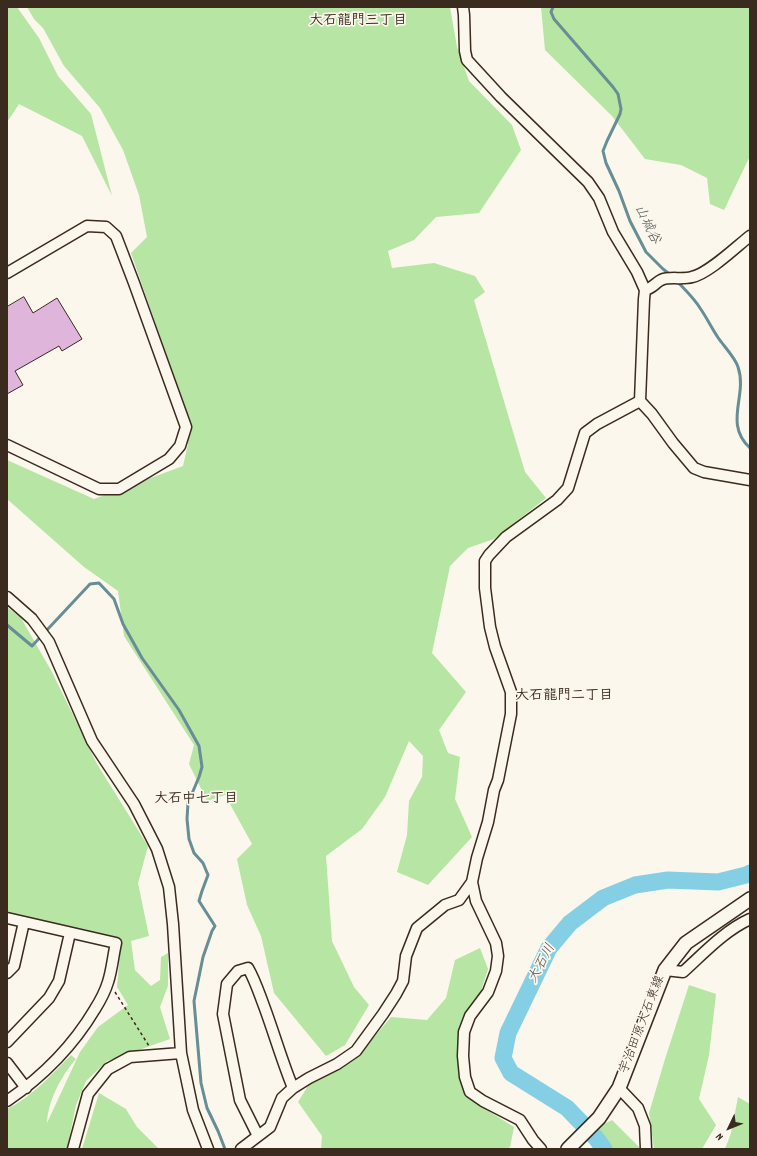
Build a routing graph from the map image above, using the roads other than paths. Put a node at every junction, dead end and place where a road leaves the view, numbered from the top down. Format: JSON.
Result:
{"nodes":[{"id":1,"x":463,"y":7,"type":"edge"},
{"id":2,"x":750,"y":236,"type":"edge"},
{"id":3,"x":7,"y":272,"type":"edge"},
{"id":4,"x":645,"y":290,"type":"junction"},
{"id":5,"x":640,"y":401,"type":"junction"},
{"id":6,"x":7,"y":445,"type":"edge"},
{"id":7,"x":750,"y":480,"type":"edge"},
{"id":8,"x":7,"y":597,"type":"edge"},
{"id":9,"x":472,"y":882,"type":"junction"},
{"id":10,"x":750,"y":899,"type":"edge"},
{"id":11,"x":7,"y":918,"type":"edge"},
{"id":12,"x":750,"y":920,"type":"edge"},
{"id":13,"x":24,"y":922,"type":"junction"},
{"id":14,"x":70,"y":933,"type":"junction"},
{"id":15,"x":664,"y":970,"type":"junction"},
{"id":16,"x":7,"y":974,"type":"edge"},
{"id":17,"x":7,"y":1042,"type":"edge"},
{"id":18,"x":181,"y":1053,"type":"junction"},
{"id":19,"x":7,"y":1063,"type":"edge"},
{"id":20,"x":26,"y":1088,"type":"junction"},
{"id":21,"x":293,"y":1088,"type":"junction"},
{"id":22,"x":619,"y":1088,"type":"junction"},
{"id":23,"x":7,"y":1101,"type":"edge"},
{"id":24,"x":258,"y":1136,"type":"junction"},
{"id":25,"x":73,"y":1149,"type":"edge"},
{"id":26,"x":208,"y":1149,"type":"edge"},
{"id":27,"x":240,"y":1149,"type":"edge"},
{"id":28,"x":541,"y":1149,"type":"edge"},
{"id":29,"x":568,"y":1149,"type":"edge"},
{"id":30,"x":646,"y":1149,"type":"edge"}],
"edges":[{"from":1,"to":4,"type":"street"},
{"from":2,"to":4,"type":"street"},
{"from":3,"to":6,"type":"street"},
{"from":4,"to":5,"type":"street"},
{"from":5,"to":7,"type":"street"},
{"from":5,"to":9,"type":"street"},
{"from":8,"to":18,"type":"street"},
{"from":9,"to":21,"type":"street"},
{"from":9,"to":28,"type":"street"},
{"from":10,"to":15,"type":"main road","name":"宇治田原大石東線"},
{"from":11,"to":13,"type":"street"},
{"from":12,"to":15,"type":"street"},
{"from":13,"to":14,"type":"street"},
{"from":13,"to":16,"type":"street"},
{"from":14,"to":17,"type":"street"},
{"from":14,"to":20,"type":"street"},
{"from":15,"to":22,"type":"main road","name":"宇治田原大石東線"},
{"from":18,"to":25,"type":"street"},
{"from":18,"to":26,"type":"street"},
{"from":19,"to":20,"type":"street"},
{"from":20,"to":23,"type":"street"},
{"from":21,"to":24,"type":"street"},
{"from":21,"to":24,"type":"street"},
{"from":22,"to":29,"type":"main road","name":"宇治田原大石東線"},
{"from":22,"to":30,"type":"street"},
{"from":24,"to":27,"type":"street"}]}
